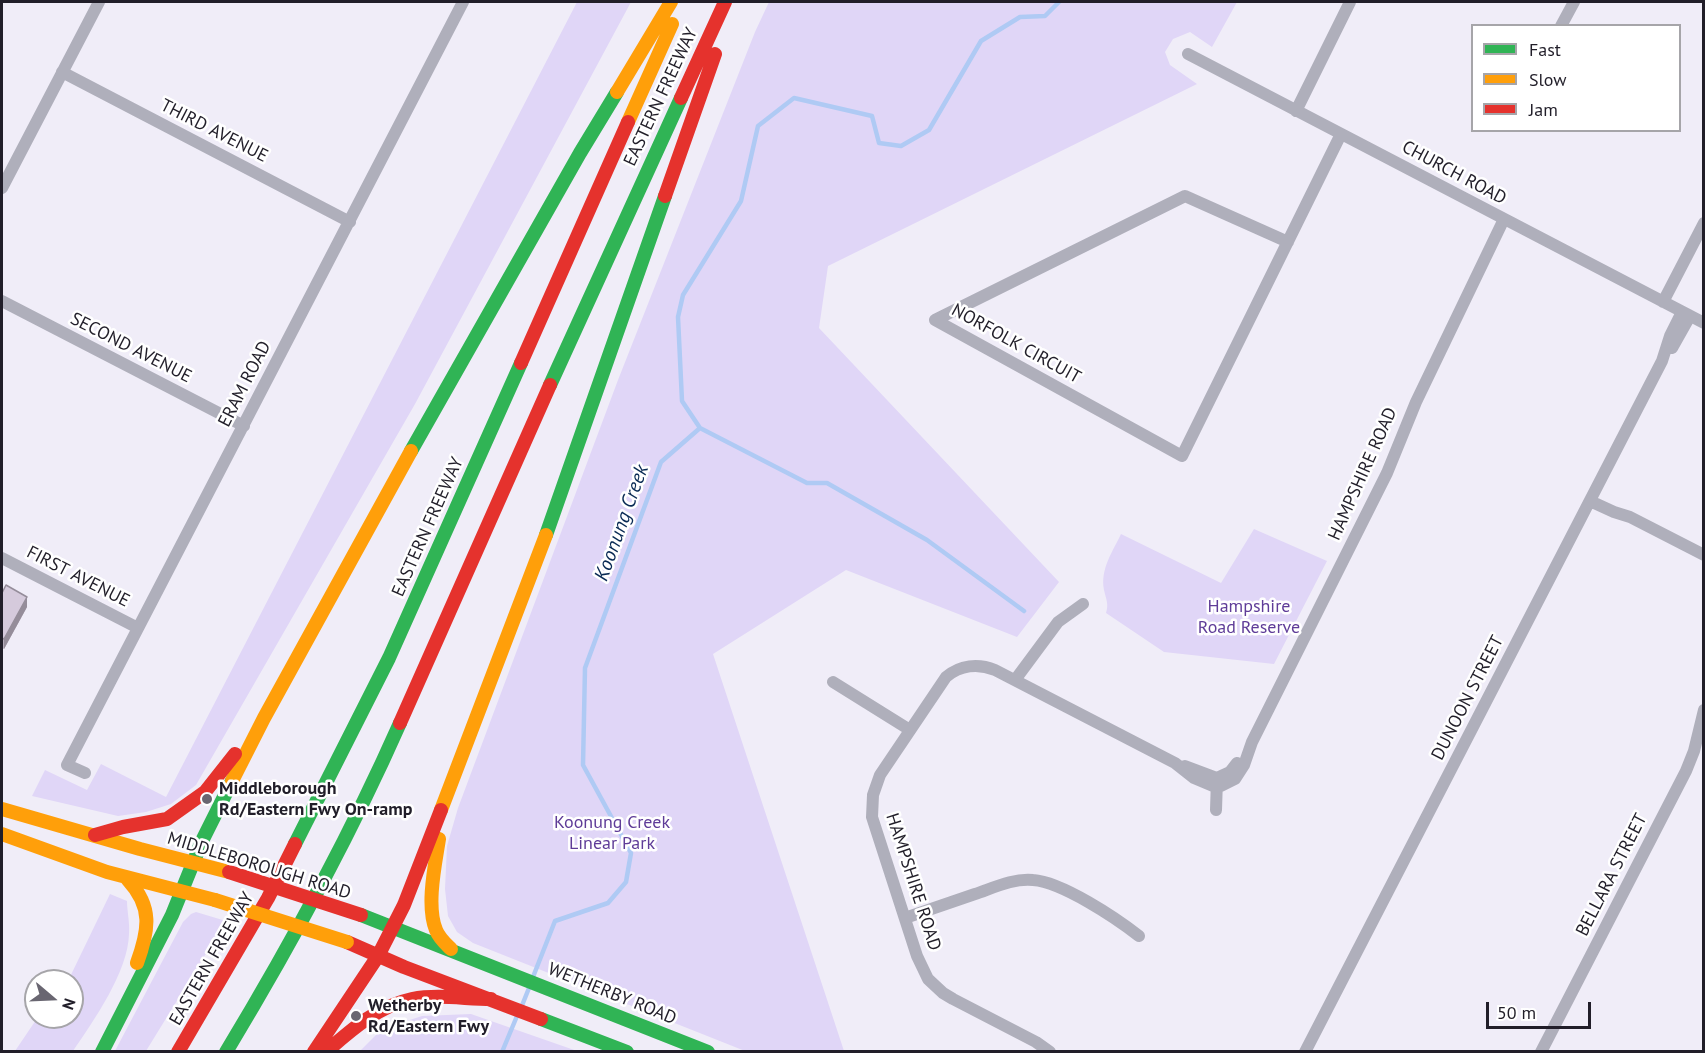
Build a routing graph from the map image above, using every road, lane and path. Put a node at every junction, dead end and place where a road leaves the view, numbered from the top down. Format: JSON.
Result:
{"nodes":[{"id":1,"x":99,"y":2,"type":"edge"},
{"id":2,"x":463,"y":2,"type":"edge"},
{"id":3,"x":671,"y":2,"type":"edge"},
{"id":4,"x":682,"y":2,"type":"edge"},
{"id":5,"x":725,"y":2,"type":"edge"},
{"id":6,"x":734,"y":2,"type":"edge"},
{"id":7,"x":1350,"y":2,"type":"edge"},
{"id":8,"x":1574,"y":2,"type":"edge"},
{"id":9,"x":1562,"y":24,"type":"edge"},
{"id":10,"x":1188,"y":54,"type":"dead end"},
{"id":11,"x":62,"y":72,"type":"junction"},
{"id":12,"x":1296,"y":111,"type":"junction"},
{"id":13,"x":1341,"y":134,"type":"junction"},
{"id":14,"x":2,"y":188,"type":"edge"},
{"id":15,"x":1504,"y":219,"type":"junction"},
{"id":16,"x":350,"y":222,"type":"junction"},
{"id":17,"x":1704,"y":223,"type":"edge"},
{"id":18,"x":1288,"y":242,"type":"junction"},
{"id":19,"x":2,"y":301,"type":"edge"},
{"id":20,"x":1663,"y":302,"type":"junction"},
{"id":21,"x":1686,"y":314,"type":"junction"},
{"id":22,"x":1704,"y":323,"type":"edge"},
{"id":23,"x":244,"y":426,"type":"junction"},
{"id":24,"x":1592,"y":497,"type":"junction"},
{"id":25,"x":1704,"y":555,"type":"edge"},
{"id":26,"x":2,"y":558,"type":"edge"},
{"id":27,"x":1083,"y":604,"type":"dead end"},
{"id":28,"x":138,"y":628,"type":"junction"},
{"id":29,"x":1015,"y":680,"type":"junction"},
{"id":30,"x":833,"y":682,"type":"dead end"},
{"id":31,"x":1704,"y":711,"type":"edge"},
{"id":32,"x":264,"y":718,"type":"junction"},
{"id":33,"x":910,"y":730,"type":"junction"},
{"id":34,"x":460,"y":763,"type":"junction"},
{"id":35,"x":85,"y":772,"type":"dead end"},
{"id":36,"x":1217,"y":782,"type":"junction"},
{"id":37,"x":2,"y":809,"type":"edge"},
{"id":38,"x":1216,"y":810,"type":"dead end"},
{"id":39,"x":2,"y":834,"type":"edge"},
{"id":40,"x":95,"y":835,"type":"junction"},
{"id":41,"x":194,"y":863,"type":"junction"},
{"id":42,"x":128,"y":880,"type":"junction"},
{"id":43,"x":182,"y":894,"type":"junction"},
{"id":44,"x":905,"y":918,"type":"junction"},
{"id":45,"x":392,"y":927,"type":"junction"},
{"id":46,"x":1139,"y":936,"type":"dead end"},
{"id":47,"x":451,"y":949,"type":"junction"},
{"id":48,"x":378,"y":956,"type":"junction"},
{"id":49,"x":503,"y":970,"type":"joint"},
{"id":50,"x":491,"y":999,"type":"junction"},
{"id":51,"x":105,"y":1046,"type":"edge"},
{"id":52,"x":178,"y":1052,"type":"edge"},
{"id":53,"x":226,"y":1052,"type":"edge"},
{"id":54,"x":314,"y":1052,"type":"edge"},
{"id":55,"x":326,"y":1052,"type":"edge"},
{"id":56,"x":627,"y":1052,"type":"edge"},
{"id":57,"x":708,"y":1052,"type":"edge"},
{"id":58,"x":1050,"y":1052,"type":"edge"},
{"id":59,"x":1305,"y":1052,"type":"edge"},
{"id":60,"x":1541,"y":1052,"type":"edge"}],
"edges":[{"from":1,"to":11,"type":"street"},
{"from":2,"to":16,"type":"street","name":"ERAM ROAD"},
{"from":3,"to":32,"type":"main road"},
{"from":4,"to":52,"type":"main road","name":"EASTERN FREEWAY"},
{"from":5,"to":53,"type":"main road","name":"EASTERN FREEWAY"},
{"from":6,"to":34,"type":"main road"},
{"from":7,"to":12,"type":"street"},
{"from":8,"to":9,"type":"street"},
{"from":10,"to":12,"type":"street","name":"CHURCH ROAD"},
{"from":11,"to":14,"type":"street"},
{"from":11,"to":16,"type":"street","name":"THIRD AVENUE"},
{"from":12,"to":13,"type":"street","name":"CHURCH ROAD"},
{"from":13,"to":15,"type":"street","name":"CHURCH ROAD"},
{"from":13,"to":18,"type":"street","name":"NORFOLK CIRCUIT"},
{"from":15,"to":20,"type":"street","name":"CHURCH ROAD"},
{"from":15,"to":36,"type":"street","name":"HAMPSHIRE ROAD"},
{"from":16,"to":23,"type":"street","name":"ERAM ROAD"},
{"from":17,"to":20,"type":"street"},
{"from":18,"to":18,"type":"street","name":"NORFOLK CIRCUIT"},
{"from":19,"to":23,"type":"street","name":"SECOND AVENUE"},
{"from":20,"to":21,"type":"street","name":"CHURCH ROAD"},
{"from":21,"to":22,"type":"street","name":"CHURCH ROAD"},
{"from":21,"to":24,"type":"street","name":"DUNOON STREET"},
{"from":23,"to":28,"type":"street","name":"ERAM ROAD"},
{"from":24,"to":25,"type":"street"},
{"from":24,"to":59,"type":"street","name":"DUNOON STREET"},
{"from":26,"to":28,"type":"street","name":"FIRST AVENUE"},
{"from":27,"to":29,"type":"street"},
{"from":28,"to":35,"type":"street","name":"ERAM ROAD"},
{"from":29,"to":33,"type":"street","name":"HAMPSHIRE ROAD"},
{"from":29,"to":36,"type":"street","name":"HAMPSHIRE ROAD"},
{"from":30,"to":33,"type":"street"},
{"from":31,"to":60,"type":"street","name":"BELLARA STREET"},
{"from":32,"to":40,"type":"main road"},
{"from":32,"to":41,"type":"main road"},
{"from":33,"to":44,"type":"street","name":"HAMPSHIRE ROAD"},
{"from":34,"to":45,"type":"main road"},
{"from":34,"to":47,"type":"main road"},
{"from":36,"to":38,"type":"street"},
{"from":37,"to":40,"type":"main road","name":"MIDDLEBOROUGH ROAD"},
{"from":39,"to":42,"type":"main road"},
{"from":40,"to":41,"type":"main road","name":"MIDDLEBOROUGH ROAD"},
{"from":41,"to":43,"type":"main road"},
{"from":41,"to":45,"type":"main road","name":"MIDDLEBOROUGH ROAD","bridge":true},
{"from":42,"to":43,"type":"main road"},
{"from":42,"to":51,"type":"main road"},
{"from":43,"to":48,"type":"main road","bridge":true},
{"from":43,"to":51,"type":"main road"},
{"from":44,"to":46,"type":"street"},
{"from":44,"to":58,"type":"street","name":"HAMPSHIRE ROAD"},
{"from":45,"to":47,"type":"main road","name":"MIDDLEBOROUGH ROAD"},
{"from":45,"to":48,"type":"main road"},
{"from":47,"to":49,"type":"main road","name":"MIDDLEBOROUGH ROAD"},
{"from":48,"to":50,"type":"main road"},
{"from":48,"to":54,"type":"main road"},
{"from":49,"to":57,"type":"main road","name":"WETHERBY ROAD"},
{"from":50,"to":55,"type":"main road"},
{"from":50,"to":56,"type":"main road"}]}
